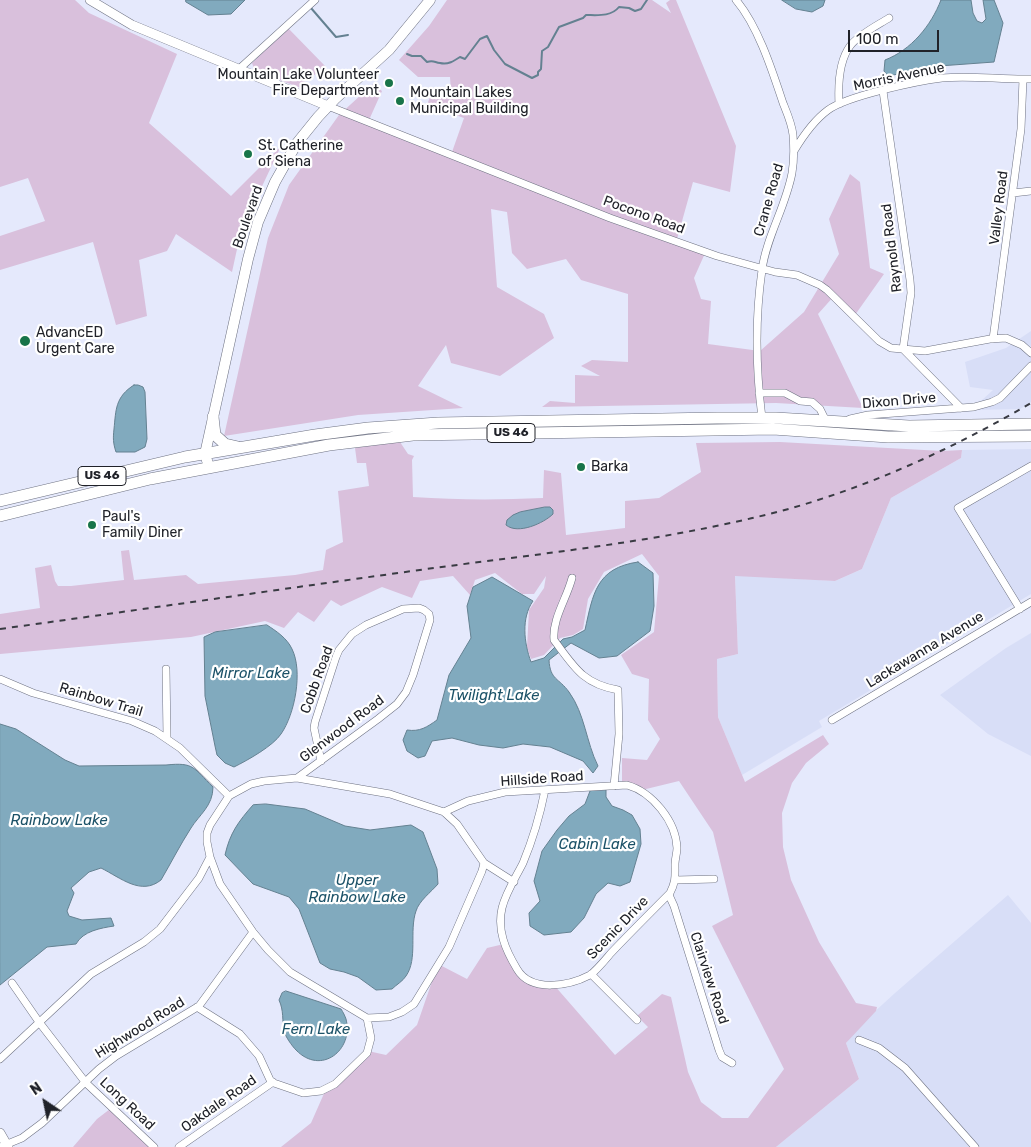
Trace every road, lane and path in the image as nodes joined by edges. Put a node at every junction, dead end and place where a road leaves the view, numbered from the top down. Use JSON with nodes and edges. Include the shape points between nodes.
{"nodes":[{"id":1,"x":90,"y":0,"type":"edge"},
{"id":2,"x":315,"y":0,"type":"edge"},
{"id":3,"x":430,"y":0,"type":"edge"},
{"id":4,"x":736,"y":0,"type":"edge"},
{"id":5,"x":889,"y":18,"type":"dead end"},
{"id":6,"x":238,"y":70,"type":"junction"},
{"id":7,"x":1023,"y":79,"type":"junction"},
{"id":8,"x":1031,"y":79,"type":"edge"},
{"id":9,"x":883,"y":91,"type":"junction"},
{"id":10,"x":839,"y":104,"type":"junction"},
{"id":11,"x":328,"y":106,"type":"junction"},
{"id":12,"x":794,"y":152,"type":"junction"},
{"id":13,"x":1031,"y":191,"type":"edge"},
{"id":14,"x":1013,"y":192,"type":"junction"},
{"id":15,"x":762,"y":269,"type":"junction"},
{"id":16,"x":993,"y":339,"type":"junction"},
{"id":17,"x":904,"y":349,"type":"junction"},
{"id":18,"x":1031,"y":353,"type":"edge"},
{"id":19,"x":1031,"y":366,"type":"edge"},
{"id":20,"x":760,"y":393,"type":"junction"},
{"id":21,"x":961,"y":408,"type":"junction"},
{"id":22,"x":213,"y":417,"type":"junction"},
{"id":23,"x":762,"y":418,"type":"junction"},
{"id":24,"x":826,"y":421,"type":"junction"},
{"id":25,"x":840,"y":422,"type":"junction"},
{"id":26,"x":1031,"y":424,"type":"edge"},
{"id":27,"x":1031,"y":436,"type":"edge"},
{"id":28,"x":239,"y":448,"type":"junction"},
{"id":29,"x":205,"y":454,"type":"junction"},
{"id":30,"x":1031,"y":466,"type":"edge"},
{"id":31,"x":209,"y":467,"type":"junction"},
{"id":32,"x":0,"y":501,"type":"edge"},
{"id":33,"x":0,"y":516,"type":"edge"},
{"id":34,"x":572,"y":578,"type":"dead end"},
{"id":35,"x":1031,"y":602,"type":"edge"},
{"id":36,"x":1020,"y":609,"type":"junction"},
{"id":37,"x":429,"y":614,"type":"joint"},
{"id":38,"x":166,"y":669,"type":"dead end"},
{"id":39,"x":0,"y":679,"type":"edge"},
{"id":40,"x":832,"y":720,"type":"dead end"},
{"id":41,"x":167,"y":738,"type":"junction"},
{"id":42,"x":321,"y":761,"type":"junction"},
{"id":43,"x":298,"y":778,"type":"junction"},
{"id":44,"x":614,"y":786,"type":"junction"},
{"id":45,"x":545,"y":790,"type":"junction"},
{"id":46,"x":229,"y":796,"type":"junction"},
{"id":47,"x":444,"y":812,"type":"junction"},
{"id":48,"x":210,"y":857,"type":"junction"},
{"id":49,"x":484,"y":863,"type":"junction"},
{"id":50,"x":714,"y":879,"type":"dead end"},
{"id":51,"x":676,"y":880,"type":"junction"},
{"id":52,"x":514,"y":882,"type":"junction"},
{"id":53,"x":668,"y":895,"type":"junction"},
{"id":54,"x":253,"y":932,"type":"junction"},
{"id":55,"x":591,"y":974,"type":"junction"},
{"id":56,"x":12,"y":983,"type":"dead end"},
{"id":57,"x":197,"y":1007,"type":"junction"},
{"id":58,"x":367,"y":1018,"type":"junction"},
{"id":59,"x":637,"y":1020,"type":"dead end"},
{"id":60,"x":39,"y":1022,"type":"junction"},
{"id":61,"x":859,"y":1040,"type":"dead end"},
{"id":62,"x":0,"y":1059,"type":"edge"},
{"id":63,"x":732,"y":1063,"type":"dead end"},
{"id":64,"x":86,"y":1082,"type":"junction"},
{"id":65,"x":273,"y":1082,"type":"junction"},
{"id":66,"x":0,"y":1133,"type":"edge"},
{"id":67,"x":5,"y":1146,"type":"edge"},
{"id":68,"x":154,"y":1147,"type":"edge"},
{"id":69,"x":179,"y":1147,"type":"edge"},
{"id":70,"x":975,"y":1147,"type":"edge"}],
"edges":[{"from":1,"to":6,"type":"street","name":"Pocono Road","via":[[132,24]]},
{"from":2,"to":6,"type":"street"},
{"from":3,"to":11,"type":"main road","name":"Boulevard","via":[[389,50]]},
{"from":4,"to":12,"type":"street","name":"Crane Road","via":[[766,56],[792,128]]},
{"from":5,"to":10,"type":"street","via":[[850,45],[839,79]]},
{"from":6,"to":11,"type":"street","name":"Pocono Road"},
{"from":7,"to":8,"type":"street","name":"Morris Avenue"},
{"from":7,"to":9,"type":"street","name":"Morris Avenue","via":[[944,78]]},
{"from":7,"to":14,"type":"street","name":"Valley Road"},
{"from":9,"to":10,"type":"street","name":"Morris Avenue"},
{"from":9,"to":17,"type":"street","name":"Raynold Road","via":[[910,280]]},
{"from":10,"to":12,"type":"street","name":"Morris Avenue","via":[[804,135]]},
{"from":11,"to":15,"type":"street","name":"Pocono Road","via":[[610,218]]},
{"from":11,"to":22,"type":"main road","name":"Boulevard","via":[[297,143],[261,215]]},
{"from":12,"to":15,"type":"street","name":"Crane Road","via":[[788,190]]},
{"from":13,"to":14,"type":"street"},
{"from":14,"to":16,"type":"street","name":"Valley Road"},
{"from":15,"to":17,"type":"street","name":"Pocono Road","via":[[797,275],[820,285],[879,341],[891,348]]},
{"from":15,"to":20,"type":"street","name":"Crane Road","via":[[758,338]]},
{"from":16,"to":17,"type":"street","name":"Pocono Road","via":[[925,351]]},
{"from":16,"to":18,"type":"street","name":"Pocono Road","via":[[1014,340]]},
{"from":17,"to":21,"type":"street"},
{"from":19,"to":21,"type":"street","via":[[1000,398]]},
{"from":20,"to":23,"type":"street","name":"Crane Road"},
{"from":20,"to":24,"type":"street","via":[[785,393],[800,401],[812,402]]},
{"from":21,"to":25,"type":"street","name":"Dixon Drive","via":[[868,415]]},
{"from":22,"to":28,"type":"highway","via":[[215,436],[225,444]]},
{"from":22,"to":29,"type":"main road","name":"Boulevard"},
{"from":23,"to":24,"type":"highway","number":"US 46"},
{"from":23,"to":28,"type":"highway","number":"US 46","via":[[429,424],[368,428]]},
{"from":24,"to":25,"type":"highway","number":"US 46"},
{"from":25,"to":26,"type":"highway","number":"US 46","via":[[909,426]]},
{"from":27,"to":31,"type":"highway","number":"US 46","via":[[888,437],[779,429],[413,435],[329,444]]},
{"from":28,"to":29,"type":"highway","number":"US 46"},
{"from":29,"to":31,"type":"main road","name":"Boulevard"},
{"from":29,"to":32,"type":"highway","number":"US 46"},
{"from":30,"to":36,"type":"street","via":[[958,508]]},
{"from":31,"to":33,"type":"highway","number":"US 46","via":[[124,484]]},
{"from":34,"to":44,"type":"street","via":[[555,625],[554,640],[590,682],[618,690],[619,734]]},
{"from":35,"to":36,"type":"street","name":"Lackawanna Avenue"},
{"from":36,"to":40,"type":"street","name":"Lackawanna Avenue"},
{"from":37,"to":42,"type":"street","name":"Glenwood Road","via":[[423,644],[406,692],[378,720]]},
{"from":37,"to":42,"type":"street","name":"Cobb Road","via":[[419,608],[404,610],[358,630],[342,646],[315,722]]},
{"from":38,"to":41,"type":"street"},
{"from":39,"to":41,"type":"street","name":"Rainbow Trail","via":[[33,693],[132,721]]},
{"from":41,"to":46,"type":"street","name":"Rainbow Trail"},
{"from":42,"to":43,"type":"street","name":"Glenwood Road"},
{"from":43,"to":46,"type":"street","via":[[251,784]]},
{"from":43,"to":47,"type":"street","via":[[376,791]]},
{"from":44,"to":45,"type":"street","name":"Hillside Road"},
{"from":44,"to":51,"type":"street","name":"Scenic Drive","via":[[634,787],[669,820],[677,848]]},
{"from":45,"to":47,"type":"street","name":"Hillside Road","via":[[506,792],[468,801]]},
{"from":45,"to":52,"type":"street","name":"Scenic Drive","via":[[538,824]]},
{"from":46,"to":48,"type":"street","via":[[207,833]]},
{"from":47,"to":49,"type":"street","via":[[458,824]]},
{"from":48,"to":54,"type":"street","via":[[220,884]]},
{"from":48,"to":60,"type":"street","via":[[199,878],[160,929],[91,974]]},
{"from":49,"to":52,"type":"street"},
{"from":49,"to":58,"type":"street","via":[[449,947],[414,1004],[394,1016]]},
{"from":50,"to":51,"type":"street"},
{"from":51,"to":53,"type":"street","name":"Scenic Drive"},
{"from":52,"to":55,"type":"street","name":"Scenic Drive","via":[[502,907],[500,930],[518,971],[526,978],[550,986]]},
{"from":53,"to":55,"type":"street","name":"Scenic Drive"},
{"from":53,"to":63,"type":"street","name":"Clairview Road","via":[[719,1050],[722,1057]]},
{"from":54,"to":57,"type":"street","name":"Highwood Road"},
{"from":54,"to":58,"type":"street","via":[[290,972]]},
{"from":55,"to":59,"type":"street"},
{"from":56,"to":60,"type":"street","name":"Long Road"},
{"from":57,"to":64,"type":"street","name":"Highwood Road","via":[[116,1056]]},
{"from":57,"to":65,"type":"street","via":[[240,1034],[259,1056]]},
{"from":58,"to":65,"type":"street","via":[[371,1038],[367,1053],[335,1084],[321,1091],[304,1093]]},
{"from":60,"to":62,"type":"street"},
{"from":60,"to":64,"type":"street","name":"Long Road"},
{"from":61,"to":70,"type":"street","via":[[879,1048],[906,1068]]},
{"from":64,"to":67,"type":"street","name":"Highwood Road","via":[[42,1123]]},
{"from":64,"to":68,"type":"street","name":"Long Road"},
{"from":65,"to":69,"type":"street","name":"Oakdale Road"},
{"from":66,"to":67,"type":"street"}]}
